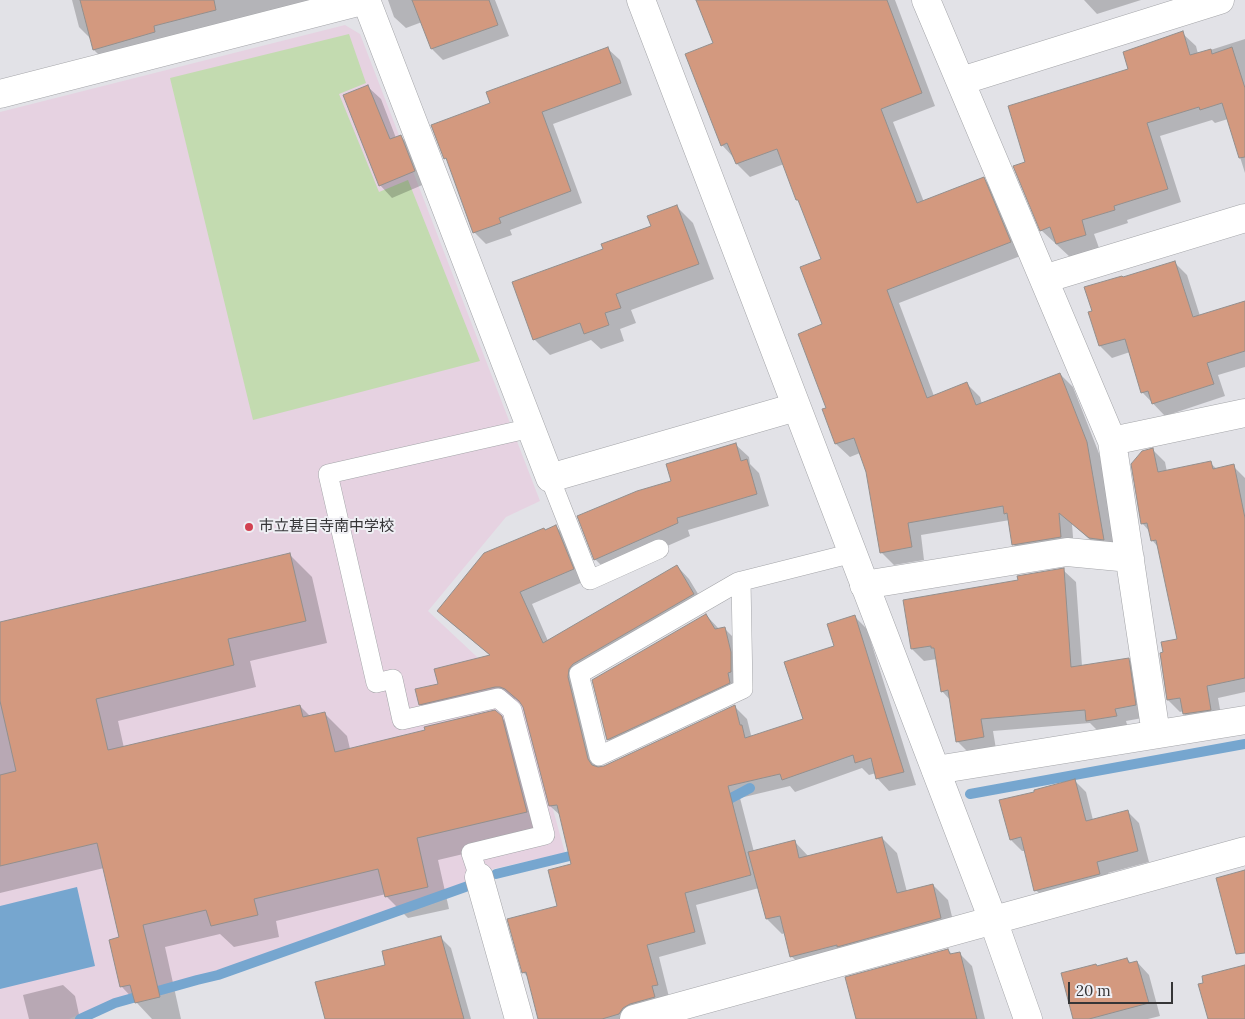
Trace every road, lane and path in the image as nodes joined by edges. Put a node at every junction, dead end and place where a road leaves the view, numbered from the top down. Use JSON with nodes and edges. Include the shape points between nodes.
{"nodes":[{"id":1,"x":366,"y":0,"type":"edge"},
{"id":2,"x":642,"y":0,"type":"edge"},
{"id":3,"x":926,"y":0,"type":"edge"},
{"id":4,"x":1220,"y":0,"type":"edge"},
{"id":5,"x":961,"y":81,"type":"junction"},
{"id":6,"x":0,"y":94,"type":"edge"},
{"id":7,"x":1245,"y":218,"type":"edge"},
{"id":8,"x":1044,"y":279,"type":"junction"},
{"id":9,"x":796,"y":407,"type":"junction"},
{"id":10,"x":1245,"y":413,"type":"edge"},
{"id":11,"x":531,"y":428,"type":"junction"},
{"id":12,"x":1112,"y":441,"type":"junction"},
{"id":13,"x":550,"y":478,"type":"junction"},
{"id":14,"x":659,"y":549,"type":"dead end"},
{"id":15,"x":853,"y":553,"type":"junction"},
{"id":16,"x":1130,"y":558,"type":"junction"},
{"id":17,"x":741,"y":581,"type":"junction"},
{"id":18,"x":864,"y":585,"type":"junction"},
{"id":19,"x":1245,"y":720,"type":"edge"},
{"id":20,"x":1156,"y":734,"type":"junction"},
{"id":21,"x":936,"y":770,"type":"junction"},
{"id":22,"x":1245,"y":850,"type":"edge"},
{"id":23,"x":479,"y":877,"type":"joint"},
{"id":24,"x":993,"y":920,"type":"junction"},
{"id":25,"x":519,"y":1019,"type":"edge"},
{"id":26,"x":634,"y":1019,"type":"edge"},
{"id":27,"x":1028,"y":1019,"type":"edge"}],
"edges":[{"from":1,"to":6,"type":"street"},
{"from":1,"to":11,"type":"street"},
{"from":2,"to":9,"type":"street"},
{"from":3,"to":5,"type":"street"},
{"from":4,"to":5,"type":"street"},
{"from":5,"to":8,"type":"street"},
{"from":7,"to":8,"type":"street"},
{"from":8,"to":12,"type":"street"},
{"from":9,"to":13,"type":"street"},
{"from":9,"to":15,"type":"street"},
{"from":10,"to":12,"type":"street"},
{"from":11,"to":13,"type":"street"},
{"from":11,"to":23,"type":"lane","via":[[328,474],[376,683],[393,679],[402,720],[498,698],[512,710],[545,835],[471,853]]},
{"from":12,"to":16,"type":"street"},
{"from":13,"to":14,"type":"lane","via":[[590,580]]},
{"from":15,"to":17,"type":"lane"},
{"from":15,"to":18,"type":"street"},
{"from":16,"to":18,"type":"street","via":[[1067,552]]},
{"from":16,"to":20,"type":"street"},
{"from":17,"to":17,"type":"lane","via":[[579,674],[599,756],[743,688]]},
{"from":18,"to":21,"type":"street"},
{"from":19,"to":20,"type":"street"},
{"from":20,"to":21,"type":"street"},
{"from":21,"to":24,"type":"street"},
{"from":22,"to":24,"type":"street"},
{"from":23,"to":25,"type":"street"},
{"from":24,"to":26,"type":"street"},
{"from":24,"to":27,"type":"street"}]}
